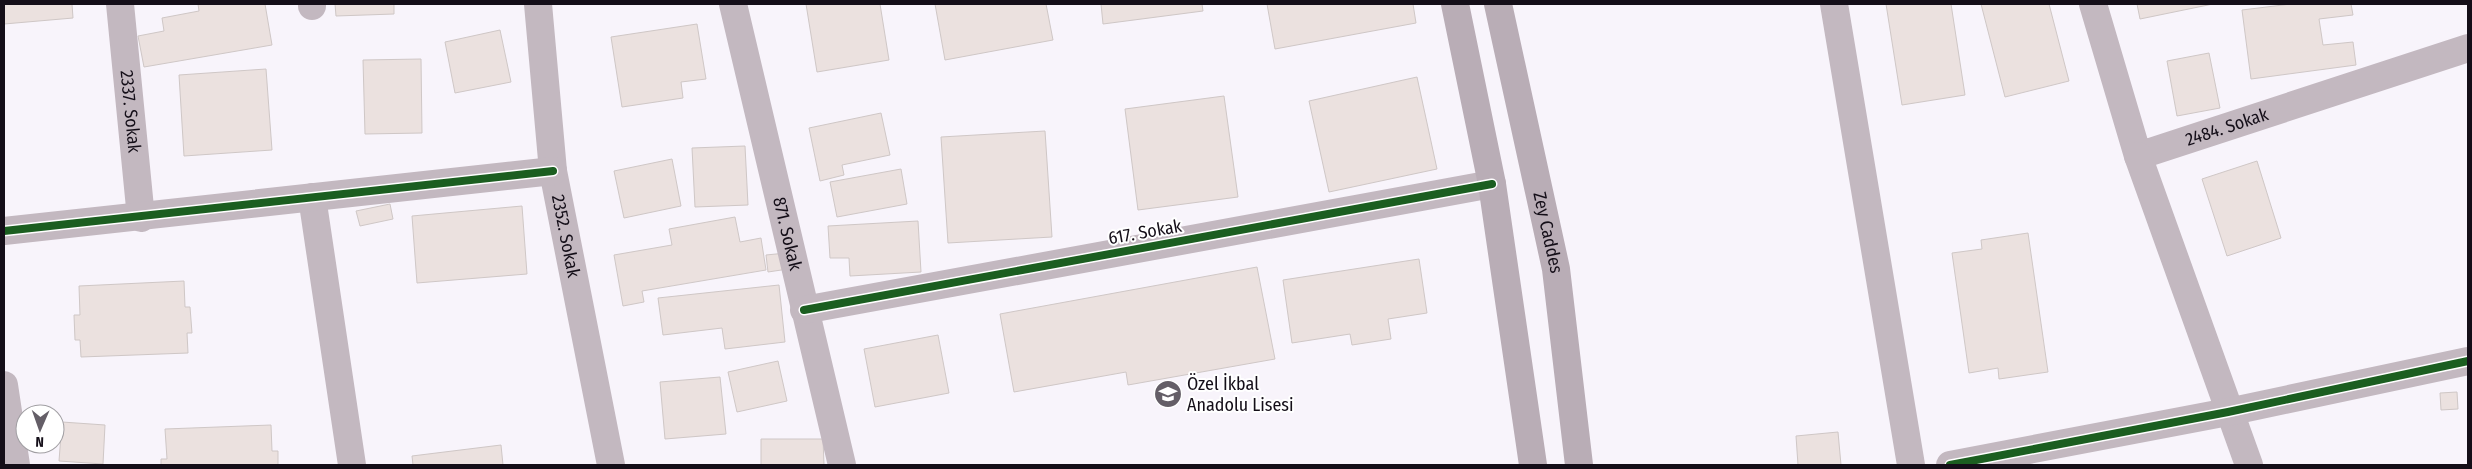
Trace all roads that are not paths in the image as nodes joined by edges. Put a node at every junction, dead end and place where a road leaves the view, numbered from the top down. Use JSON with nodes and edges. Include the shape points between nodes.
{"nodes":[{"id":1,"x":120,"y":4,"type":"edge"},
{"id":2,"x":538,"y":4,"type":"edge"},
{"id":3,"x":733,"y":4,"type":"edge"},
{"id":4,"x":1455,"y":4,"type":"edge"},
{"id":5,"x":1498,"y":4,"type":"edge"},
{"id":6,"x":1834,"y":4,"type":"edge"},
{"id":7,"x":2093,"y":4,"type":"edge"},
{"id":8,"x":2468,"y":48,"type":"edge"},
{"id":9,"x":2138,"y":156,"type":"junction"},
{"id":10,"x":553,"y":171,"type":"junction"},
{"id":11,"x":1492,"y":184,"type":"junction"},
{"id":12,"x":312,"y":197,"type":"junction"},
{"id":13,"x":141,"y":218,"type":"junction"},
{"id":14,"x":4,"y":231,"type":"edge"},
{"id":15,"x":804,"y":310,"type":"junction"},
{"id":16,"x":2468,"y":361,"type":"edge"},
{"id":17,"x":4,"y":385,"type":"edge"},
{"id":18,"x":2228,"y":412,"type":"junction"},
{"id":19,"x":2035,"y":458,"type":"edge"},
{"id":20,"x":16,"y":465,"type":"edge"},
{"id":21,"x":352,"y":465,"type":"edge"},
{"id":22,"x":611,"y":465,"type":"edge"},
{"id":23,"x":842,"y":465,"type":"edge"},
{"id":24,"x":1533,"y":465,"type":"edge"},
{"id":25,"x":1579,"y":465,"type":"edge"},
{"id":26,"x":1911,"y":465,"type":"edge"},
{"id":27,"x":1950,"y":465,"type":"edge"},
{"id":28,"x":2249,"y":465,"type":"edge"}],
"edges":[{"from":1,"to":13,"type":"street","name":"2337. Sokak"},
{"from":2,"to":10,"type":"street","name":"2352. Sokak"},
{"from":3,"to":15,"type":"street","name":"871. Sokak"},
{"from":4,"to":11,"type":"main road"},
{"from":5,"to":25,"type":"main road","name":"Zey Caddes","via":[[1556,269]]},
{"from":6,"to":26,"type":"street"},
{"from":7,"to":9,"type":"street"},
{"from":8,"to":9,"type":"street","name":"2484. Sokak"},
{"from":9,"to":18,"type":"street"},
{"from":10,"to":12,"type":"street"},
{"from":10,"to":22,"type":"street","name":"2352. Sokak"},
{"from":11,"to":15,"type":"street","name":"617. Sokak"},
{"from":11,"to":24,"type":"main road"},
{"from":12,"to":13,"type":"street"},
{"from":12,"to":21,"type":"street"},
{"from":13,"to":14,"type":"street"},
{"from":15,"to":23,"type":"street","name":"871. Sokak"},
{"from":16,"to":18,"type":"street"},
{"from":17,"to":20,"type":"street"},
{"from":18,"to":19,"type":"street"},
{"from":18,"to":28,"type":"street"},
{"from":19,"to":27,"type":"street"}]}
